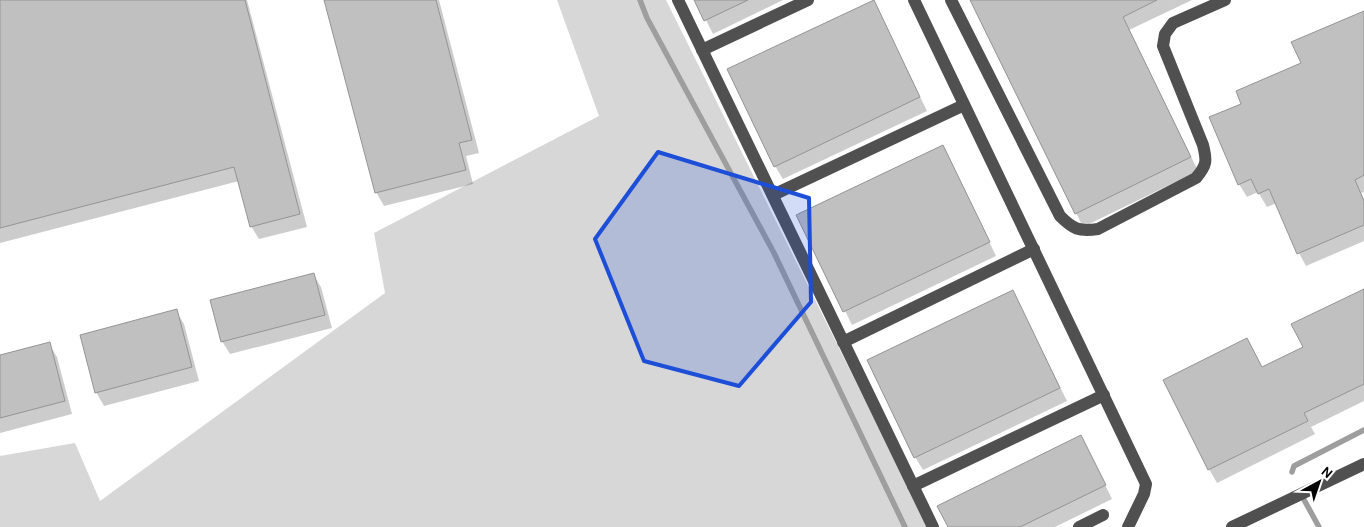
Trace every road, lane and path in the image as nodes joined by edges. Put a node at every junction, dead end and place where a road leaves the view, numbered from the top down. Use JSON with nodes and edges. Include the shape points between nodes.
{"nodes":[{"id":1,"x":678,"y":0,"type":"edge"},
{"id":2,"x":808,"y":0,"type":"edge"},
{"id":3,"x":914,"y":0,"type":"edge"},
{"id":4,"x":951,"y":0,"type":"edge"},
{"id":5,"x":1225,"y":0,"type":"edge"},
{"id":6,"x":702,"y":50,"type":"junction"},
{"id":7,"x":964,"y":105,"type":"junction"},
{"id":8,"x":773,"y":195,"type":"junction"},
{"id":9,"x":1034,"y":250,"type":"junction"},
{"id":10,"x":843,"y":342,"type":"junction"},
{"id":11,"x":1104,"y":395,"type":"junction"},
{"id":12,"x":1364,"y":464,"type":"edge"},
{"id":13,"x":913,"y":486,"type":"junction"},
{"id":14,"x":1103,"y":515,"type":"dead end"},
{"id":15,"x":933,"y":527,"type":"edge"},
{"id":16,"x":1079,"y":527,"type":"edge"},
{"id":17,"x":1128,"y":527,"type":"edge"},
{"id":18,"x":1232,"y":527,"type":"edge"}],
"edges":[{"from":1,"to":6,"type":"lane"},
{"from":2,"to":6,"type":"lane"},
{"from":3,"to":7,"type":"lane"},
{"from":4,"to":5,"type":"lane","via":[[1060,216],[1070,227],[1084,231],[1098,229],[1196,178],[1204,169],[1203,145],[1163,46],[1173,23]]},
{"from":6,"to":8,"type":"lane"},
{"from":7,"to":8,"type":"lane"},
{"from":7,"to":9,"type":"lane"},
{"from":8,"to":10,"type":"lane"},
{"from":9,"to":10,"type":"lane"},
{"from":9,"to":11,"type":"lane"},
{"from":10,"to":13,"type":"lane"},
{"from":11,"to":13,"type":"lane"},
{"from":11,"to":17,"type":"lane","via":[[1146,484]]},
{"from":12,"to":18,"type":"lane"},
{"from":13,"to":15,"type":"lane"},
{"from":14,"to":16,"type":"lane"}]}
